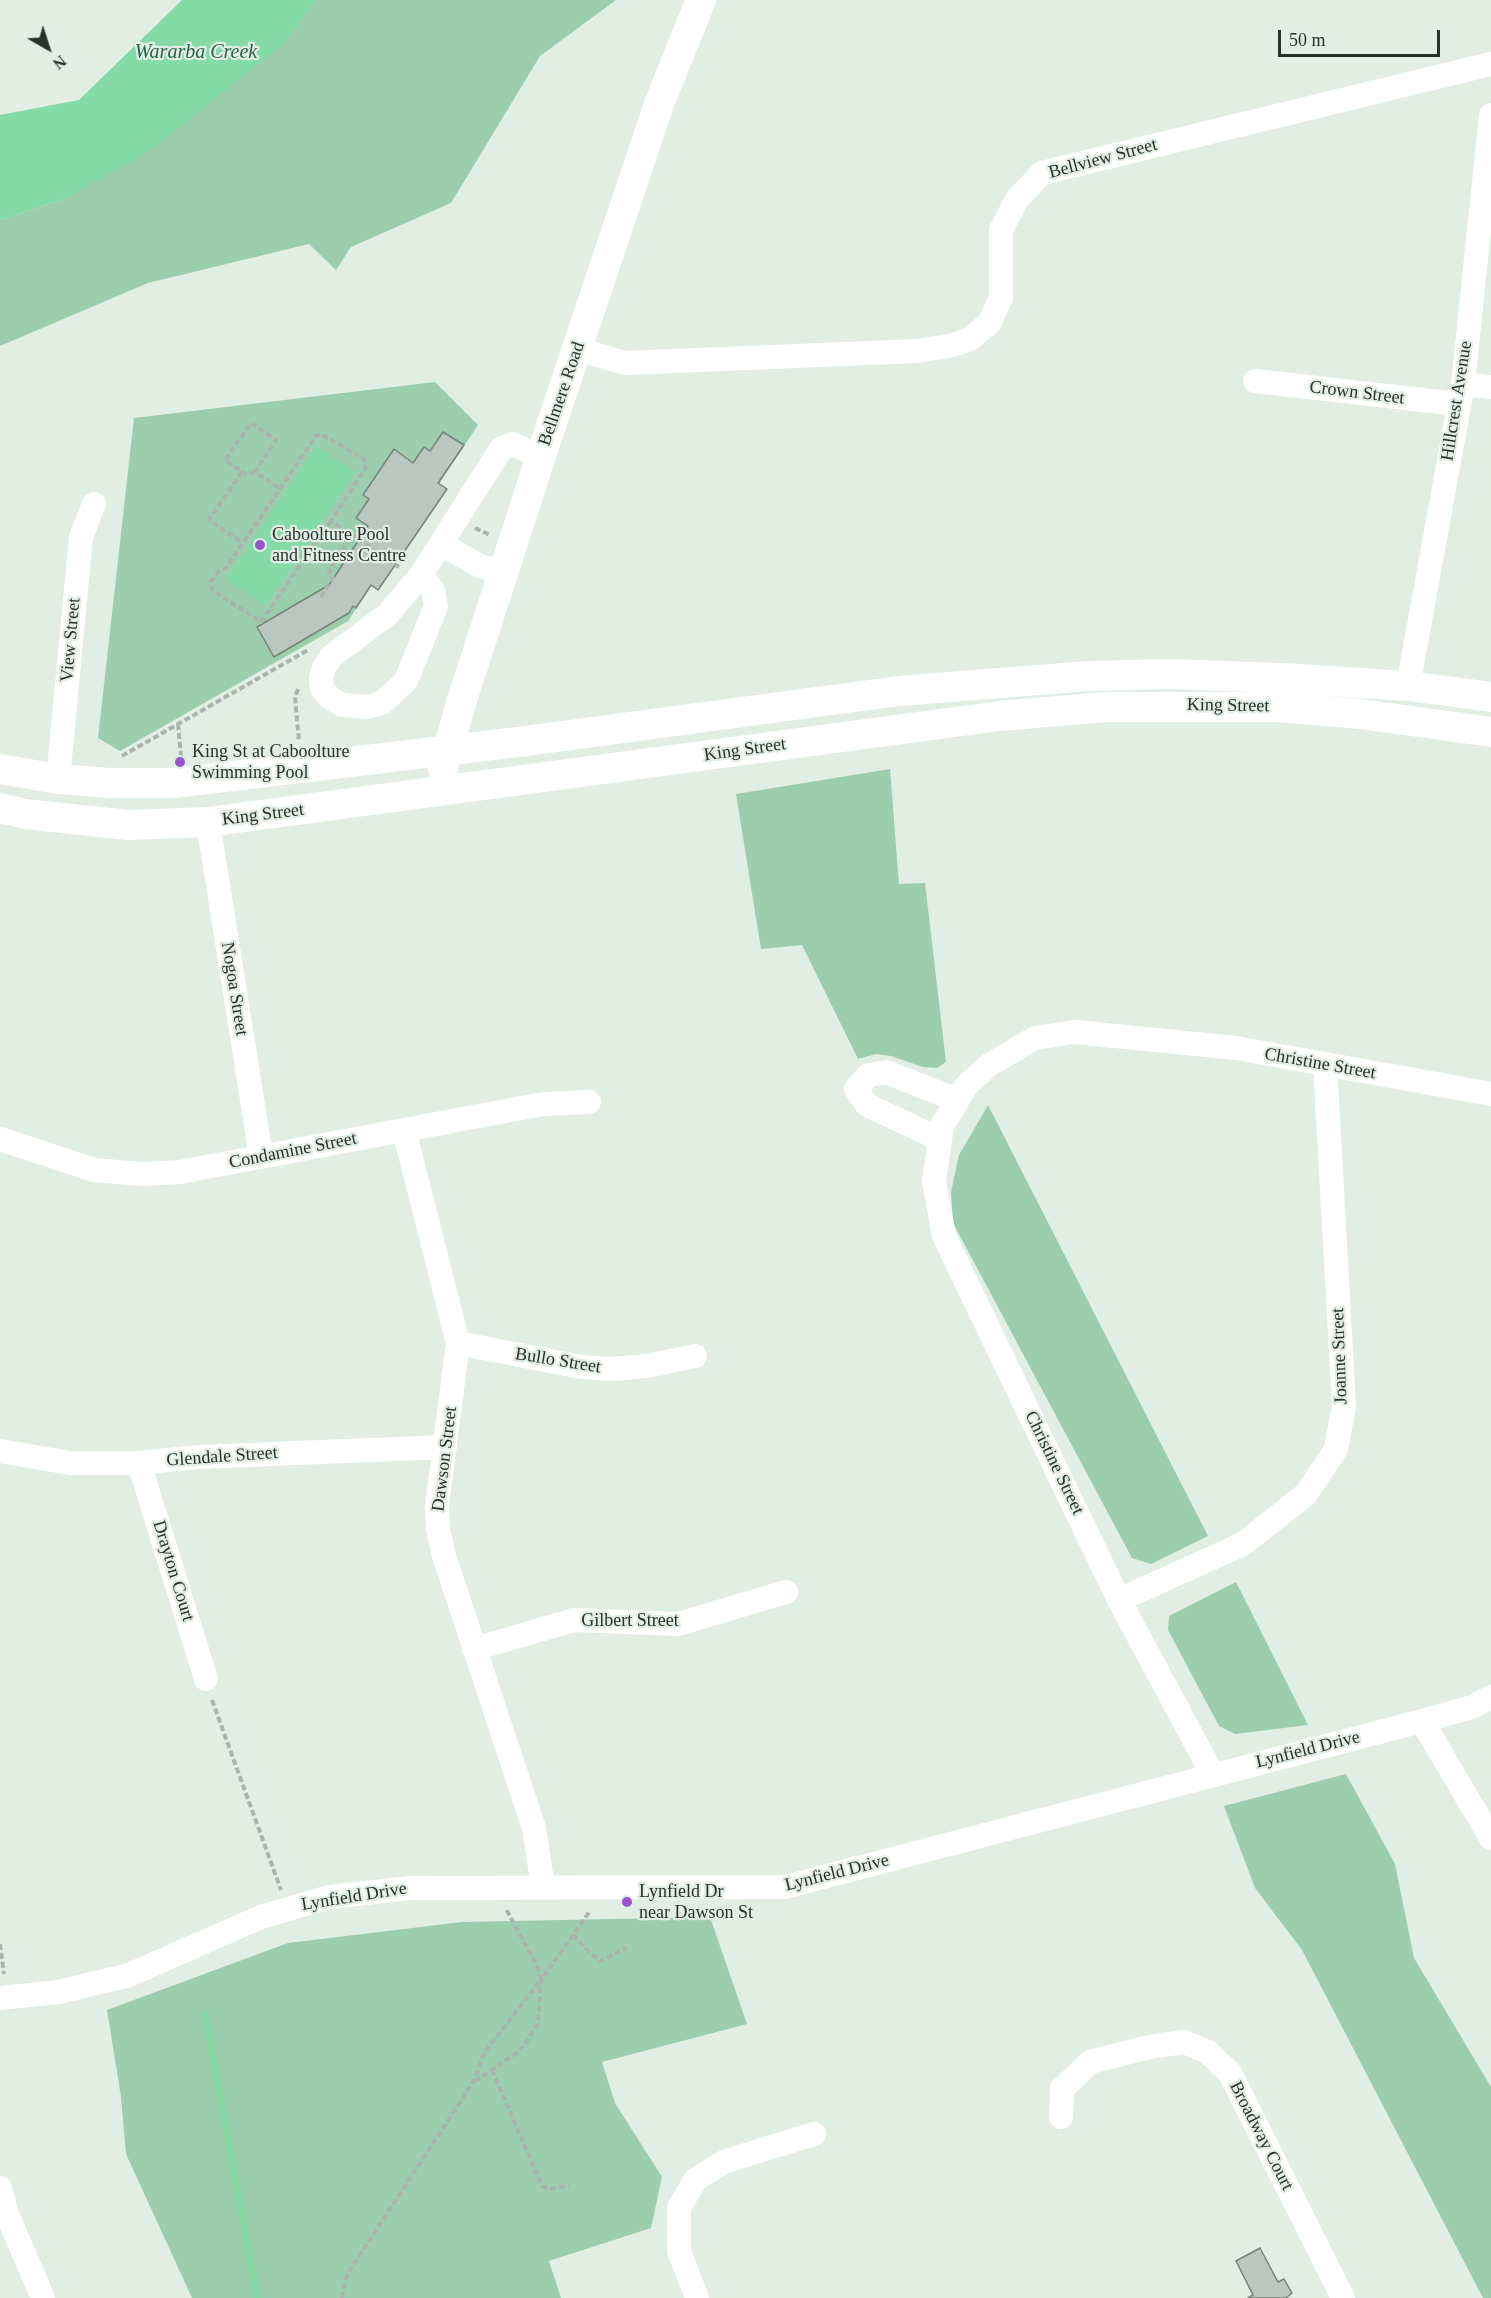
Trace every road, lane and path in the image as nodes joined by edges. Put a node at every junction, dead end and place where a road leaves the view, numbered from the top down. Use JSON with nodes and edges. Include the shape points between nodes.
{"nodes":[{"id":1,"x":700,"y":0,"type":"edge"},
{"id":2,"x":1491,"y":64,"type":"edge"},
{"id":3,"x":1491,"y":115,"type":"edge"},
{"id":4,"x":577,"y":349,"type":"junction"},
{"id":5,"x":1255,"y":381,"type":"dead end"},
{"id":6,"x":1491,"y":387,"type":"edge"},
{"id":7,"x":1460,"y":394,"type":"junction"},
{"id":8,"x":541,"y":456,"type":"junction"},
{"id":9,"x":242,"y":472,"type":"junction"},
{"id":10,"x":255,"y":472,"type":"junction"},
{"id":11,"x":280,"y":489,"type":"junction"},
{"id":12,"x":94,"y":504,"type":"dead end"},
{"id":13,"x":331,"y":521,"type":"junction"},
{"id":14,"x":352,"y":536,"type":"junction"},
{"id":15,"x":243,"y":543,"type":"junction"},
{"id":16,"x":441,"y":544,"type":"junction"},
{"id":17,"x":408,"y":567,"type":"junction"},
{"id":18,"x":503,"y":573,"type":"junction"},
{"id":19,"x":393,"y":577,"type":"dead end"},
{"id":20,"x":321,"y":597,"type":"dead end"},
{"id":21,"x":318,"y":644,"type":"dead end"},
{"id":22,"x":1408,"y":686,"type":"junction"},
{"id":23,"x":1491,"y":697,"type":"edge"},
{"id":24,"x":178,"y":724,"type":"junction"},
{"id":25,"x":1491,"y":732,"type":"edge"},
{"id":26,"x":448,"y":750,"type":"junction"},
{"id":27,"x":181,"y":756,"type":"dead end"},
{"id":28,"x":121,"y":757,"type":"dead end"},
{"id":29,"x":0,"y":769,"type":"edge"},
{"id":30,"x":58,"y":779,"type":"junction"},
{"id":31,"x":436,"y":792,"type":"junction"},
{"id":32,"x":0,"y":808,"type":"edge"},
{"id":33,"x":208,"y":822,"type":"junction"},
{"id":34,"x":1325,"y":1065,"type":"junction"},
{"id":35,"x":1491,"y":1094,"type":"edge"},
{"id":36,"x":957,"y":1100,"type":"junction"},
{"id":37,"x":589,"y":1102,"type":"dead end"},
{"id":38,"x":404,"y":1130,"type":"junction"},
{"id":39,"x":0,"y":1139,"type":"edge"},
{"id":40,"x":939,"y":1139,"type":"junction"},
{"id":41,"x":261,"y":1156,"type":"junction"},
{"id":42,"x":458,"y":1343,"type":"junction"},
{"id":43,"x":695,"y":1356,"type":"dead end"},
{"id":44,"x":446,"y":1448,"type":"junction"},
{"id":45,"x":0,"y":1451,"type":"edge"},
{"id":46,"x":140,"y":1462,"type":"junction"},
{"id":47,"x":786,"y":1592,"type":"dead end"},
{"id":48,"x":1119,"y":1600,"type":"junction"},
{"id":49,"x":474,"y":1649,"type":"junction"},
{"id":50,"x":206,"y":1679,"type":"joint"},
{"id":51,"x":1491,"y":1697,"type":"edge"},
{"id":52,"x":1422,"y":1721,"type":"junction"},
{"id":53,"x":1213,"y":1775,"type":"junction"},
{"id":54,"x":1491,"y":1838,"type":"edge"},
{"id":55,"x":543,"y":1887,"type":"junction"},
{"id":56,"x":500,"y":1888,"type":"junction"},
{"id":57,"x":288,"y":1908,"type":"junction"},
{"id":58,"x":590,"y":1911,"type":"dead end"},
{"id":59,"x":573,"y":1935,"type":"junction"},
{"id":60,"x":0,"y":1944,"type":"edge"},
{"id":61,"x":626,"y":1948,"type":"dead end"},
{"id":62,"x":4,"y":1974,"type":"dead end"},
{"id":63,"x":541,"y":1980,"type":"junction"},
{"id":64,"x":0,"y":1998,"type":"edge"},
{"id":65,"x":492,"y":2070,"type":"junction"},
{"id":66,"x":474,"y":2081,"type":"junction"},
{"id":67,"x":1061,"y":2117,"type":"dead end"},
{"id":68,"x":814,"y":2134,"type":"dead end"},
{"id":69,"x":569,"y":2185,"type":"dead end"},
{"id":70,"x":0,"y":2188,"type":"edge"},
{"id":71,"x":35,"y":2296,"type":"edge"},
{"id":72,"x":342,"y":2298,"type":"edge"},
{"id":73,"x":697,"y":2298,"type":"edge"},
{"id":74,"x":1343,"y":2298,"type":"edge"}],
"edges":[{"from":1,"to":4,"type":"main road","name":"Bellmere Road","via":[[659,104]]},
{"from":2,"to":4,"type":"street","name":"Bellview Street","via":[[1042,173],[1017,199],[1001,230],[1001,298],[989,323],[970,339],[953,345],[918,351],[625,363]]},
{"from":3,"to":7,"type":"street","name":"Hillcrest Avenue"},
{"from":4,"to":8,"type":"main road","name":"Bellmere Road"},
{"from":5,"to":7,"type":"street","name":"Crown Street"},
{"from":6,"to":7,"type":"street","name":"Crown Street"},
{"from":7,"to":22,"type":"street","name":"Hillcrest Avenue"},
{"from":8,"to":16,"type":"street","via":[[512,444],[501,449]]},
{"from":8,"to":18,"type":"main road","name":"Bellmere Road"},
{"from":9,"to":10,"type":"path"},
{"from":9,"to":10,"type":"path","via":[[225,460],[251,423],[276,440]]},
{"from":9,"to":15,"type":"path","via":[[209,520]]},
{"from":10,"to":11,"type":"path"},
{"from":11,"to":13,"type":"path","via":[[316,436],[326,435],[364,459],[365,470]]},
{"from":11,"to":15,"type":"path"},
{"from":12,"to":30,"type":"street","name":"View Street","via":[[81,537]]},
{"from":13,"to":14,"type":"path"},
{"from":13,"to":15,"type":"path","via":[[261,622],[212,590],[211,581],[226,568]]},
{"from":14,"to":17,"type":"path"},
{"from":14,"to":20,"type":"path","via":[[329,572],[333,578]]},
{"from":16,"to":17,"type":"street"},
{"from":16,"to":18,"type":"street","via":[[480,566]]},
{"from":17,"to":17,"type":"street","via":[[433,590],[436,606],[406,681],[382,703],[368,707],[342,705],[322,688],[324,667],[332,656],[388,614]]},
{"from":17,"to":19,"type":"path"},
{"from":18,"to":26,"type":"main road","name":"Bellmere Road"},
{"from":21,"to":24,"type":"path"},
{"from":22,"to":23,"type":"main road","name":"King Street"},
{"from":22,"to":26,"type":"main road","name":"King Street","via":[[1169,674],[1006,681],[899,691]]},
{"from":24,"to":27,"type":"path"},
{"from":24,"to":28,"type":"path"},
{"from":25,"to":31,"type":"main road","name":"King Street","via":[[1280,707],[1105,707],[1000,716]]},
{"from":26,"to":30,"type":"main road","name":"King Street","via":[[174,783],[140,785]]},
{"from":26,"to":31,"type":"main road","name":"Bellmere Road"},
{"from":29,"to":30,"type":"main road","name":"King Street"},
{"from":31,"to":33,"type":"main road","name":"King Street"},
{"from":32,"to":33,"type":"main road","name":"King Street","via":[[128,825]]},
{"from":33,"to":41,"type":"street","name":"Nogoa Street"},
{"from":34,"to":35,"type":"street","name":"Christine Street"},
{"from":34,"to":36,"type":"street","name":"Christine Street","via":[[1236,1048],[1075,1032],[1035,1038],[989,1065]]},
{"from":34,"to":48,"type":"street","name":"Joanne Street","via":[[1344,1406],[1336,1449],[1306,1494],[1243,1544]]},
{"from":36,"to":40,"type":"street","name":"Christine Street"},
{"from":36,"to":40,"type":"street","via":[[886,1072],[868,1075],[856,1089],[867,1105]]},
{"from":37,"to":38,"type":"street","name":"Condamine Street","via":[[543,1104]]},
{"from":38,"to":41,"type":"street","name":"Condamine Street"},
{"from":38,"to":42,"type":"street","name":"Dawson Street"},
{"from":39,"to":41,"type":"street","name":"Condamine Street","via":[[94,1170],[141,1174],[180,1172]]},
{"from":40,"to":48,"type":"street","name":"Christine Street","via":[[934,1181],[944,1236]]},
{"from":42,"to":43,"type":"street","name":"Bullo Street","via":[[592,1368],[647,1366]]},
{"from":42,"to":44,"type":"street","name":"Dawson Street"},
{"from":44,"to":46,"type":"street","name":"Glendale Street"},
{"from":44,"to":49,"type":"street","name":"Dawson Street","via":[[437,1505],[438,1529]]},
{"from":45,"to":46,"type":"street","name":"Glendale Street","via":[[70,1463]]},
{"from":46,"to":50,"type":"street","name":"Drayton Court"},
{"from":47,"to":49,"type":"street","name":"Gilbert Street","via":[[678,1624],[574,1620]]},
{"from":48,"to":53,"type":"street","name":"Christine Street"},
{"from":49,"to":55,"type":"street","name":"Dawson Street","via":[[534,1827]]},
{"from":50,"to":57,"type":"path"},
{"from":51,"to":52,"type":"street","name":"Lynfield Drive","via":[[1472,1707]]},
{"from":52,"to":53,"type":"street","name":"Lynfield Drive"},
{"from":52,"to":54,"type":"street"},
{"from":53,"to":55,"type":"street","name":"Lynfield Drive","via":[[785,1887]]},
{"from":55,"to":56,"type":"street","name":"Lynfield Drive"},
{"from":56,"to":57,"type":"street","name":"Lynfield Drive","via":[[402,1889],[329,1897]]},
{"from":56,"to":63,"type":"path","via":[[508,1917]]},
{"from":57,"to":64,"type":"street","name":"Lynfield Drive","via":[[129,1975],[59,1992]]},
{"from":58,"to":59,"type":"path"},
{"from":59,"to":61,"type":"path","via":[[601,1960]]},
{"from":59,"to":63,"type":"path"},
{"from":60,"to":62,"type":"path"},
{"from":63,"to":65,"type":"path","via":[[538,2024],[517,2053]]},
{"from":63,"to":66,"type":"path","via":[[484,2053]]},
{"from":65,"to":66,"type":"path"},
{"from":65,"to":69,"type":"path","via":[[542,2186],[550,2189]]},
{"from":66,"to":72,"type":"path","via":[[350,2270]]},
{"from":67,"to":74,"type":"street","name":"Broadway Court","via":[[1062,2089],[1090,2062],[1149,2047],[1184,2043],[1208,2052],[1230,2073]]},
{"from":68,"to":73,"type":"street","via":[[726,2161],[696,2179],[679,2207],[679,2251]]},
{"from":70,"to":71,"type":"street"}]}
